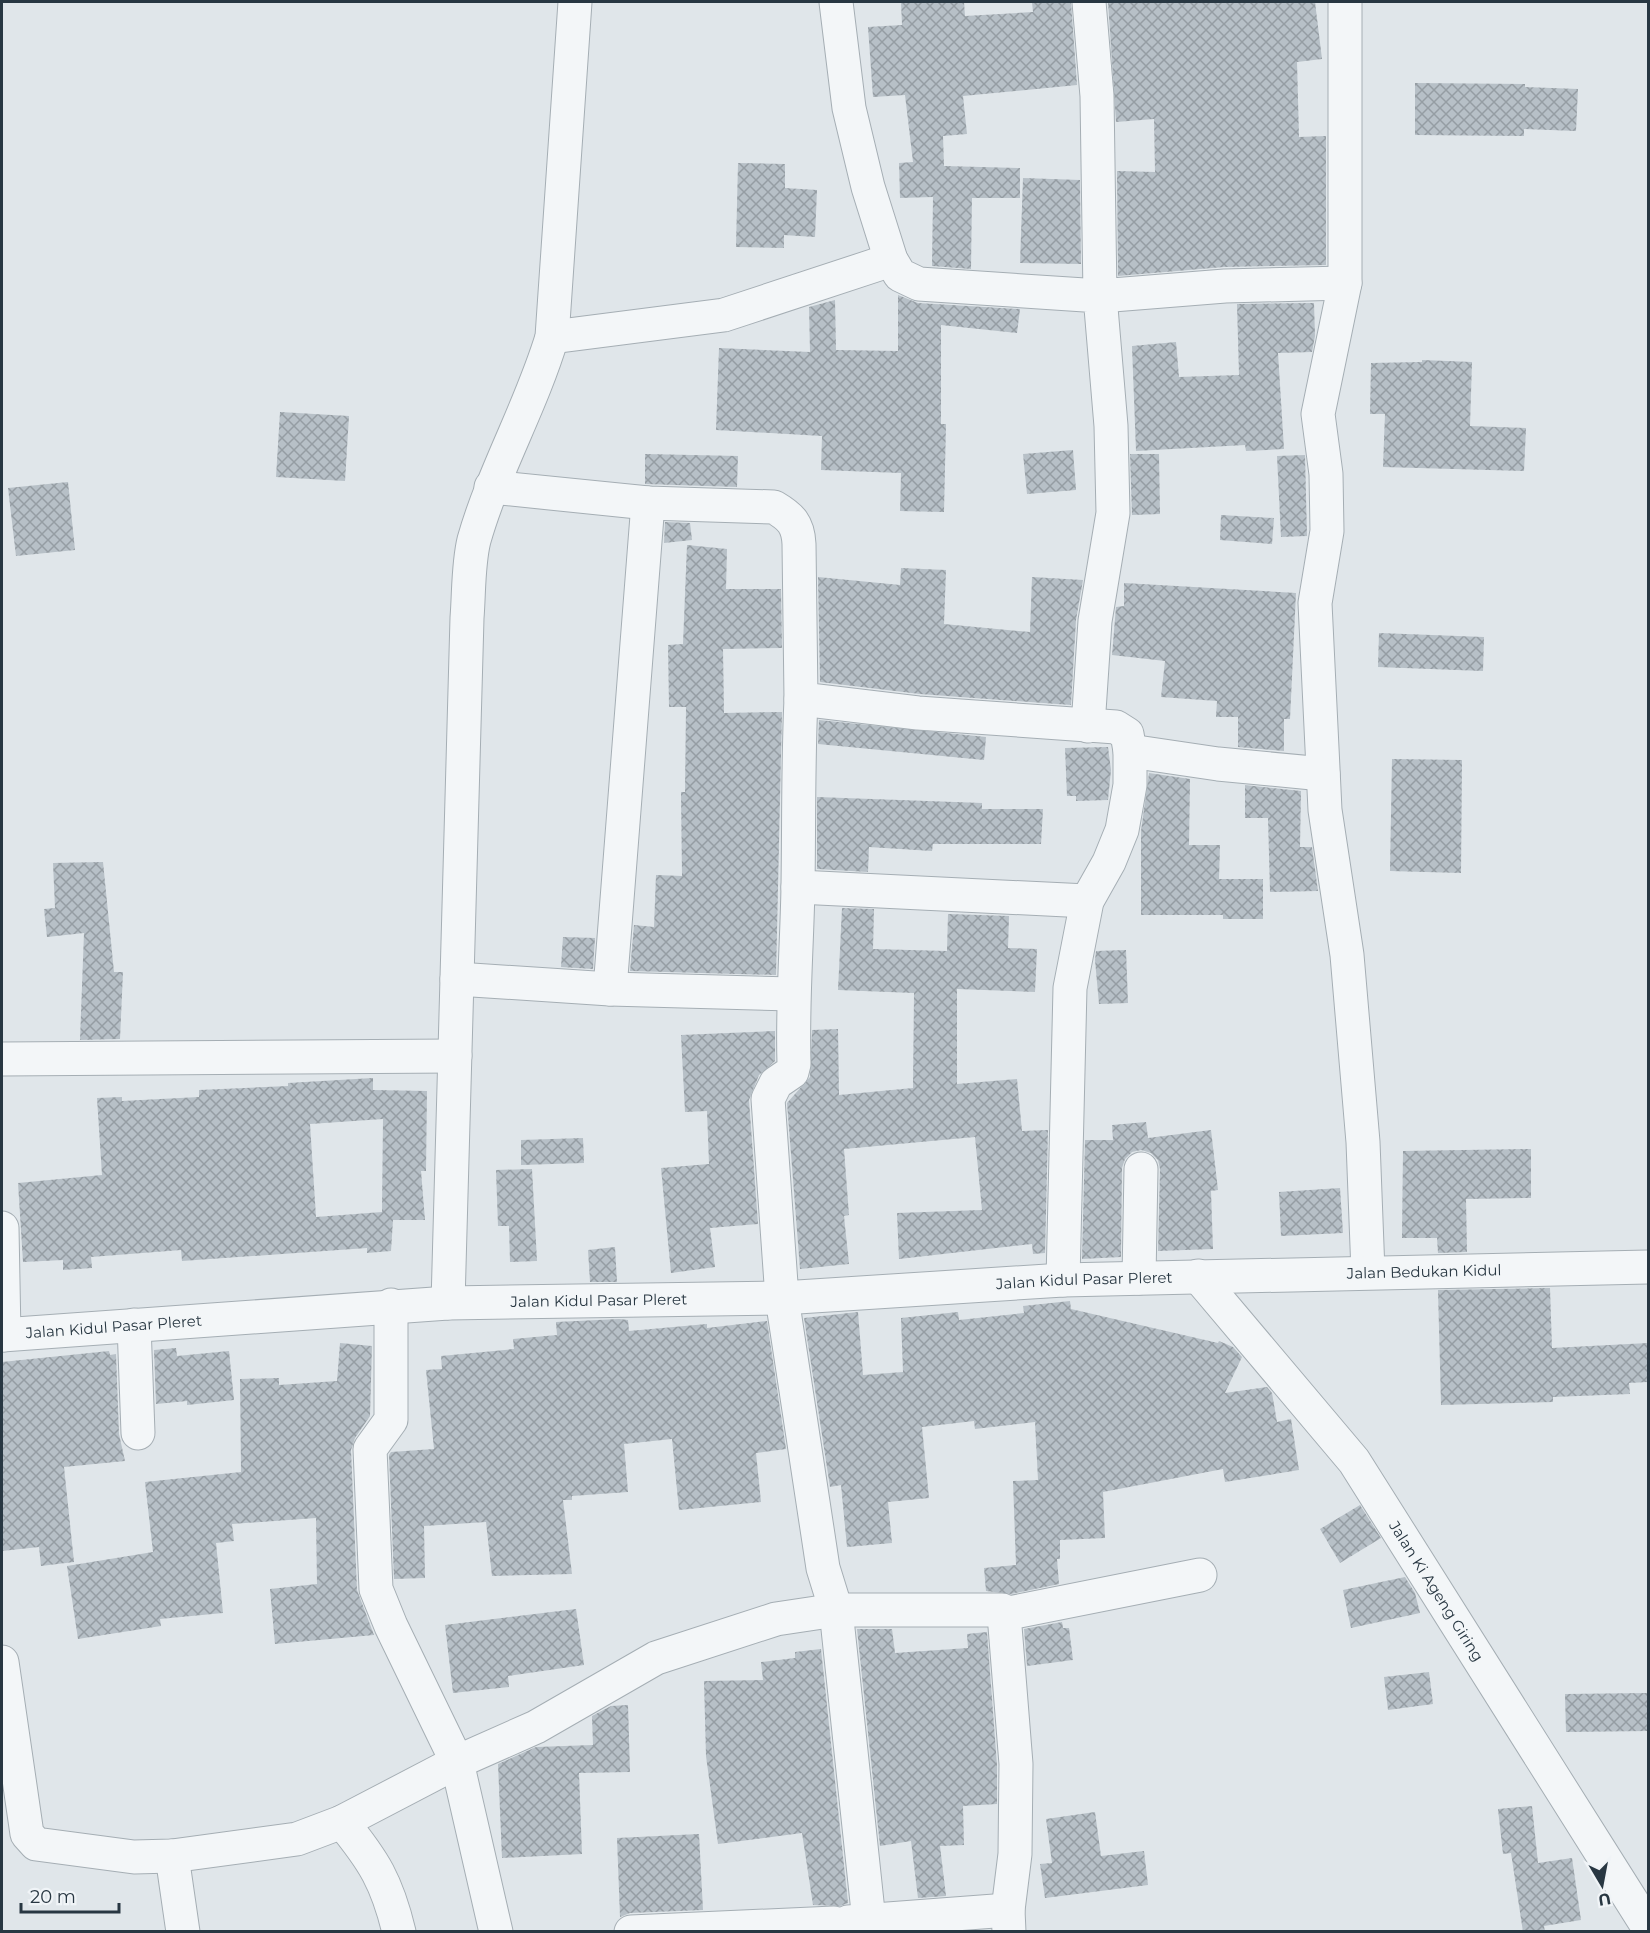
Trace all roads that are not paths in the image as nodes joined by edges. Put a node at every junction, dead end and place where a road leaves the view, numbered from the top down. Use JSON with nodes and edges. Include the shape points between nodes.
{"nodes":[{"id":1,"x":574,"y":2,"type":"edge"},
{"id":2,"x":836,"y":2,"type":"edge"},
{"id":3,"x":1089,"y":2,"type":"edge"},
{"id":4,"x":1345,"y":2,"type":"edge"},
{"id":5,"x":891,"y":260,"type":"junction"},
{"id":6,"x":1345,"y":283,"type":"junction"},
{"id":7,"x":1100,"y":296,"type":"junction"},
{"id":8,"x":552,"y":337,"type":"junction"},
{"id":9,"x":491,"y":487,"type":"junction"},
{"id":10,"x":648,"y":503,"type":"junction"},
{"id":11,"x":801,"y":699,"type":"junction"},
{"id":12,"x":1088,"y":726,"type":"junction"},
{"id":13,"x":1130,"y":751,"type":"junction"},
{"id":14,"x":1323,"y":774,"type":"junction"},
{"id":15,"x":798,"y":887,"type":"junction"},
{"id":16,"x":1086,"y":902,"type":"junction"},
{"id":17,"x":457,"y":979,"type":"junction"},
{"id":18,"x":610,"y":989,"type":"junction"},
{"id":19,"x":792,"y":994,"type":"junction"},
{"id":20,"x":455,"y":1056,"type":"junction"},
{"id":21,"x":2,"y":1059,"type":"edge"},
{"id":22,"x":1141,"y":1169,"type":"dead end"},
{"id":23,"x":2,"y":1228,"type":"edge"},
{"id":24,"x":1648,"y":1267,"type":"edge"},
{"id":25,"x":1368,"y":1272,"type":"junction"},
{"id":26,"x":1198,"y":1276,"type":"junction"},
{"id":27,"x":1139,"y":1278,"type":"junction"},
{"id":28,"x":1064,"y":1280,"type":"junction"},
{"id":29,"x":782,"y":1298,"type":"junction"},
{"id":30,"x":448,"y":1302,"type":"junction"},
{"id":31,"x":392,"y":1305,"type":"junction"},
{"id":32,"x":134,"y":1325,"type":"junction"},
{"id":33,"x":3,"y":1335,"type":"edge"},
{"id":34,"x":138,"y":1433,"type":"dead end"},
{"id":35,"x":1200,"y":1575,"type":"dead end"},
{"id":36,"x":836,"y":1610,"type":"junction"},
{"id":37,"x":1004,"y":1614,"type":"junction"},
{"id":38,"x":2,"y":1662,"type":"edge"},
{"id":39,"x":7,"y":1719,"type":"edge"},
{"id":40,"x":457,"y":1762,"type":"junction"},
{"id":41,"x":342,"y":1822,"type":"junction"},
{"id":42,"x":172,"y":1856,"type":"junction"},
{"id":43,"x":869,"y":1921,"type":"junction"},
{"id":44,"x":1009,"y":1921,"type":"edge"},
{"id":45,"x":835,"y":1927,"type":"edge"},
{"id":46,"x":1648,"y":1927,"type":"edge"},
{"id":47,"x":183,"y":1932,"type":"edge"},
{"id":48,"x":399,"y":1932,"type":"edge"},
{"id":49,"x":496,"y":1932,"type":"edge"},
{"id":50,"x":632,"y":1932,"type":"edge"}],
"edges":[{"from":1,"to":8,"type":"street"},
{"from":2,"to":5,"type":"street","via":[[849,108]]},
{"from":3,"to":7,"type":"street","via":[[1097,96]]},
{"from":4,"to":6,"type":"street"},
{"from":5,"to":7,"type":"street","via":[[900,275],[919,284]]},
{"from":5,"to":8,"type":"street","via":[[724,315]]},
{"from":6,"to":7,"type":"street","via":[[1225,286]]},
{"from":6,"to":14,"type":"street","via":[[1317,414],[1326,474],[1327,531],[1315,603]]},
{"from":7,"to":12,"type":"street","via":[[1111,426],[1113,513],[1095,621]]},
{"from":8,"to":9,"type":"street","via":[[540,376]]},
{"from":9,"to":10,"type":"street"},
{"from":9,"to":17,"type":"street","via":[[474,543],[467,618]]},
{"from":10,"to":11,"type":"street","via":[[774,507],[791,517],[800,544]]},
{"from":10,"to":18,"type":"street"},
{"from":11,"to":12,"type":"street"},
{"from":11,"to":15,"type":"street"},
{"from":12,"to":13,"type":"street","via":[[1116,727],[1127,734]]},
{"from":13,"to":14,"type":"street"},
{"from":13,"to":16,"type":"street","via":[[1130,785],[1122,830]]},
{"from":14,"to":25,"type":"street","via":[[1347,955],[1363,1142]]},
{"from":15,"to":16,"type":"street"},
{"from":15,"to":19,"type":"street"},
{"from":16,"to":28,"type":"street","via":[[1070,988]]},
{"from":17,"to":18,"type":"street"},
{"from":17,"to":20,"type":"street"},
{"from":18,"to":19,"type":"street"},
{"from":19,"to":29,"type":"street","via":[[794,1064],[792,1072],[776,1083],[768,1099]]},
{"from":20,"to":21,"type":"street"},
{"from":20,"to":30,"type":"street"},
{"from":22,"to":27,"type":"street"},
{"from":23,"to":33,"type":"street"},
{"from":24,"to":25,"type":"street","name":"Jalan Bedukan Kidul"},
{"from":25,"to":26,"type":"street","name":"Jalan Bedukan Kidul"},
{"from":26,"to":27,"type":"street","name":"Jalan Kidul Pasar Pleret"},
{"from":26,"to":46,"type":"street","name":"Jalan Ki Ageng Giring","via":[[1354,1461]]},
{"from":27,"to":28,"type":"street","name":"Jalan Kidul Pasar Pleret"},
{"from":28,"to":29,"type":"street","name":"Jalan Kidul Pasar Pleret"},
{"from":29,"to":30,"type":"street","name":"Jalan Kidul Pasar Pleret"},
{"from":29,"to":36,"type":"street","via":[[823,1568]]},
{"from":30,"to":31,"type":"street","name":"Jalan Kidul Pasar Pleret"},
{"from":31,"to":32,"type":"street","name":"Jalan Kidul Pasar Pleret"},
{"from":31,"to":40,"type":"street","via":[[391,1420],[370,1449],[376,1589]]},
{"from":32,"to":33,"type":"street","name":"Jalan Kidul Pasar Pleret"},
{"from":32,"to":34,"type":"street"},
{"from":35,"to":37,"type":"street"},
{"from":36,"to":37,"type":"street","via":[[1002,1610]]},
{"from":36,"to":40,"type":"street","via":[[776,1619],[656,1658],[536,1727]]},
{"from":36,"to":43,"type":"street"},
{"from":37,"to":44,"type":"street","via":[[1016,1764],[1015,1854]]},
{"from":38,"to":39,"type":"street"},
{"from":39,"to":42,"type":"street","via":[[27,1834],[36,1844],[134,1857]]},
{"from":40,"to":41,"type":"street"},
{"from":40,"to":49,"type":"street"},
{"from":41,"to":42,"type":"street","via":[[297,1839]]},
{"from":41,"to":48,"type":"street","via":[[374,1862],[393,1903]]},
{"from":42,"to":47,"type":"street"},
{"from":43,"to":44,"type":"street"},
{"from":43,"to":45,"type":"street"},
{"from":45,"to":50,"type":"street"}]}
